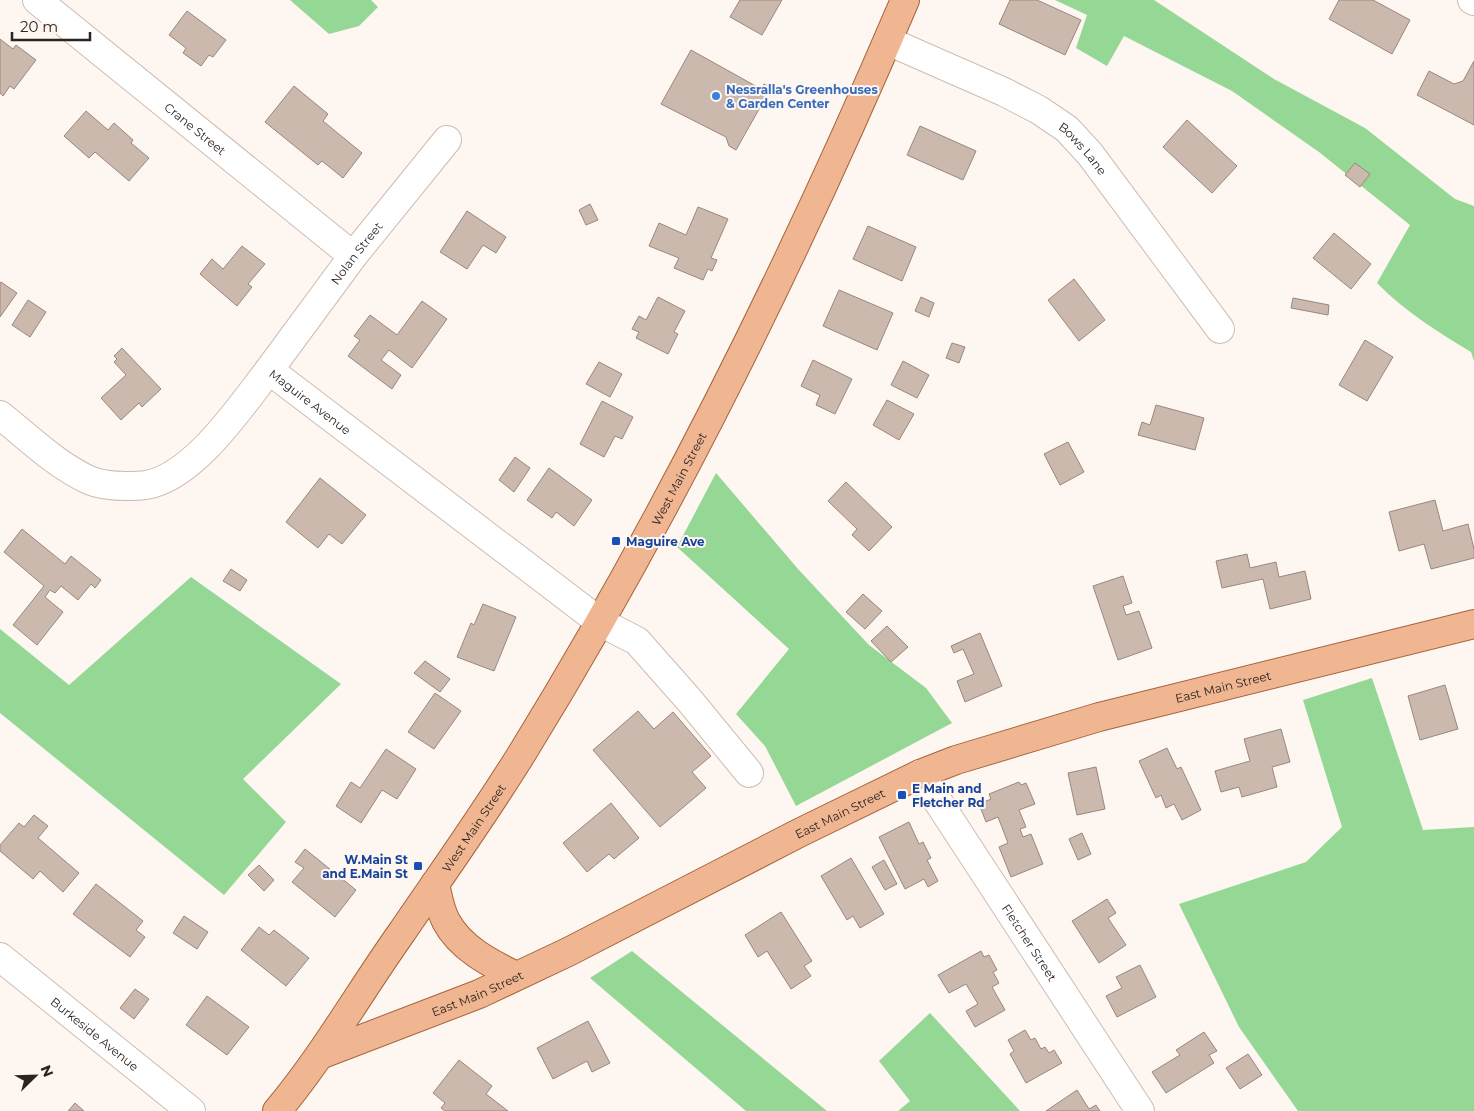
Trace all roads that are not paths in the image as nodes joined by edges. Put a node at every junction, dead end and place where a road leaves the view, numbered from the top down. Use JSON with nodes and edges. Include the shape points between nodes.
{"nodes":[{"id":1,"x":37,"y":0,"type":"edge"},
{"id":2,"x":905,"y":0,"type":"edge"},
{"id":3,"x":888,"y":41,"type":"junction"},
{"id":4,"x":447,"y":140,"type":"dead end"},
{"id":5,"x":353,"y":256,"type":"junction"},
{"id":6,"x":1220,"y":329,"type":"dead end"},
{"id":7,"x":270,"y":370,"type":"junction"},
{"id":8,"x":0,"y":415,"type":"edge"},
{"id":9,"x":600,"y":622,"type":"junction"},
{"id":10,"x":1474,"y":624,"type":"edge"},
{"id":11,"x":749,"y":773,"type":"dead end"},
{"id":12,"x":920,"y":774,"type":"junction"},
{"id":13,"x":435,"y":884,"type":"junction"},
{"id":14,"x":0,"y":957,"type":"edge"},
{"id":15,"x":516,"y":976,"type":"junction"},
{"id":16,"x":320,"y":1055,"type":"junction"},
{"id":17,"x":191,"y":1111,"type":"edge"},
{"id":18,"x":277,"y":1111,"type":"edge"},
{"id":19,"x":1140,"y":1111,"type":"edge"}],
"edges":[{"from":1,"to":5,"type":"street","name":"Crane Street"},
{"from":2,"to":3,"type":"main road","name":"West Main Street"},
{"from":3,"to":6,"type":"street","name":"Bows Lane","via":[[1004,92],[1039,110],[1067,130],[1090,154]]},
{"from":3,"to":9,"type":"main road","name":"West Main Street","via":[[750,341]]},
{"from":4,"to":5,"type":"street","name":"Nolan Street"},
{"from":5,"to":7,"type":"street","name":"Nolan Street"},
{"from":7,"to":8,"type":"street","name":"Maguire Avenue","via":[[221,432],[198,455],[176,474],[147,485],[120,486],[91,481],[61,464]]},
{"from":7,"to":9,"type":"street","name":"Maguire Avenue"},
{"from":9,"to":11,"type":"street","name":"Maguire Avenue","via":[[637,641]]},
{"from":9,"to":13,"type":"main road","name":"West Main Street","via":[[523,751]]},
{"from":10,"to":12,"type":"main road","name":"East Main Street","via":[[1099,717]]},
{"from":12,"to":15,"type":"main road","name":"East Main Street"},
{"from":12,"to":19,"type":"street","name":"Fletcher Street"},
{"from":13,"to":15,"type":"main road","via":[[447,922],[458,937],[471,951]]},
{"from":13,"to":16,"type":"main road","name":"West Main Street"},
{"from":14,"to":17,"type":"street","name":"Burkeside Avenue"},
{"from":15,"to":16,"type":"main road","name":"East Main Street","via":[[449,1006]]},
{"from":16,"to":18,"type":"main road","name":"West Main Street"}]}
